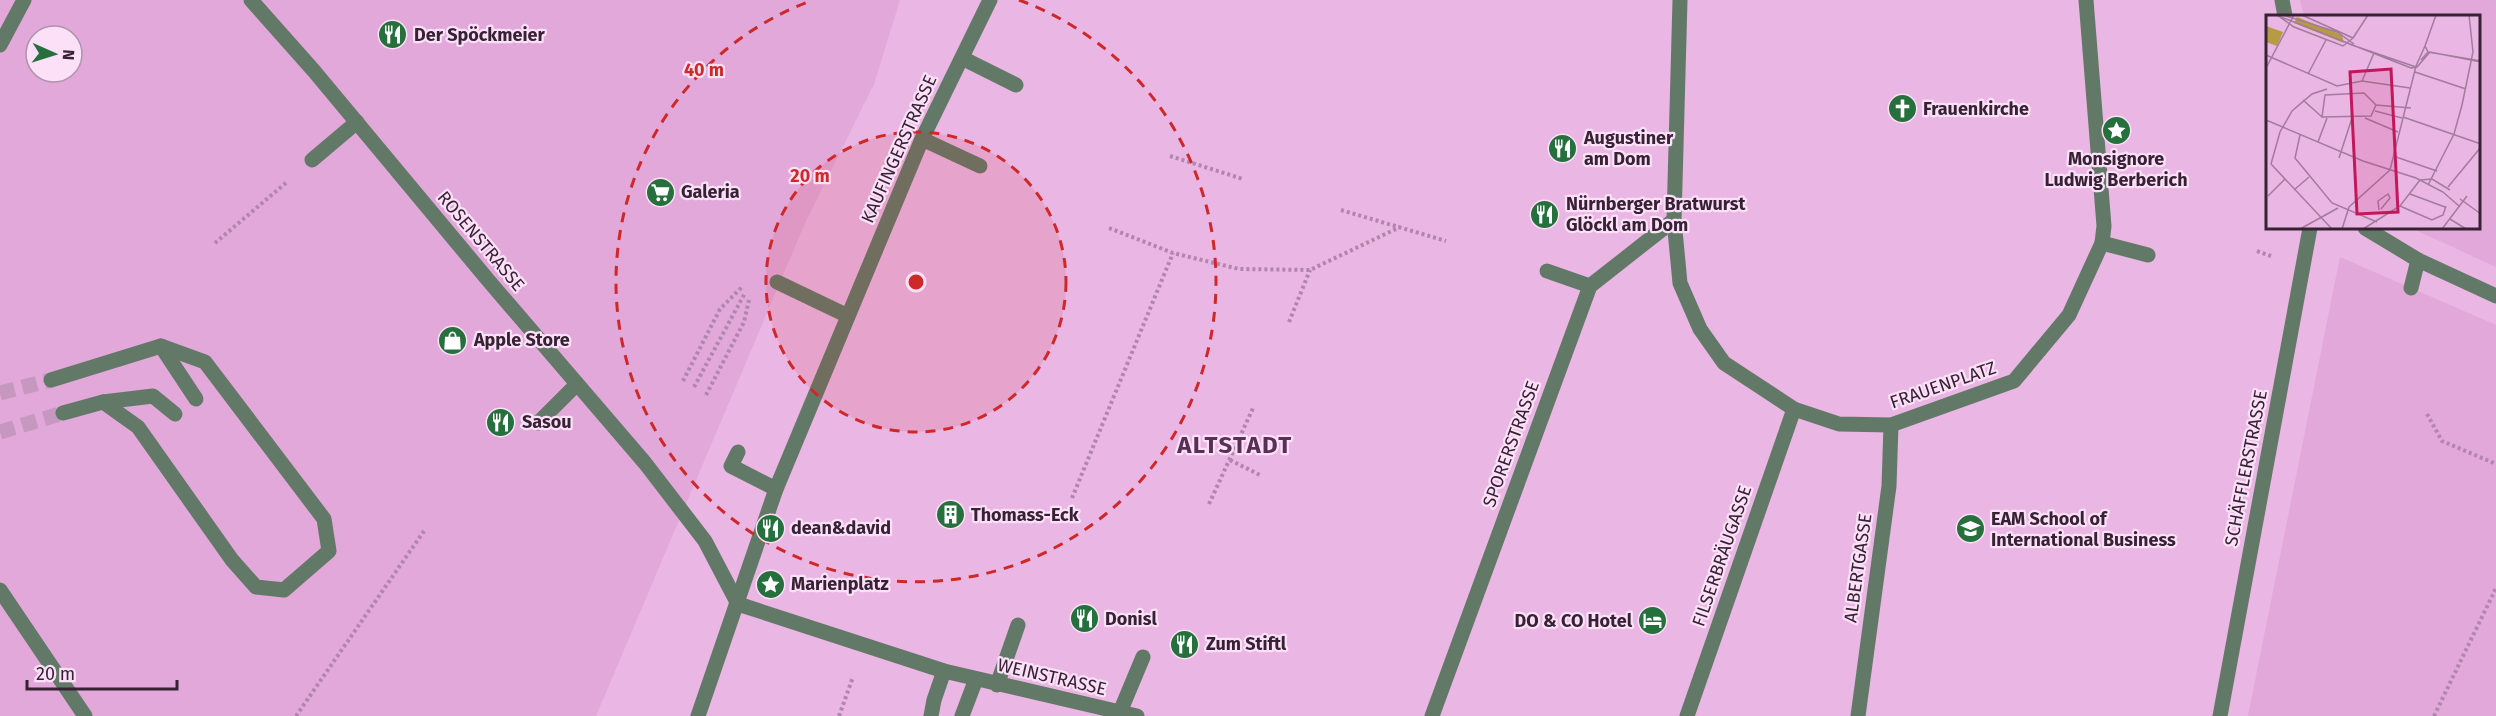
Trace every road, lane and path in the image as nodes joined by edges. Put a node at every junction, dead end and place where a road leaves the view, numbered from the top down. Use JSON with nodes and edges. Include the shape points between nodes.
{"nodes":[{"id":1,"x":24,"y":0,"type":"edge"},
{"id":2,"x":251,"y":0,"type":"edge"},
{"id":3,"x":990,"y":0,"type":"edge"},
{"id":4,"x":1680,"y":0,"type":"edge"},
{"id":5,"x":2086,"y":0,"type":"edge"},
{"id":6,"x":2282,"y":0,"type":"edge"},
{"id":7,"x":2285,"y":15,"type":"edge"},
{"id":8,"x":0,"y":45,"type":"edge"},
{"id":9,"x":962,"y":58,"type":"junction"},
{"id":10,"x":1016,"y":85,"type":"dead end"},
{"id":11,"x":357,"y":122,"type":"junction"},
{"id":12,"x":922,"y":139,"type":"junction"},
{"id":13,"x":1170,"y":156,"type":"dead end"},
{"id":14,"x":312,"y":160,"type":"joint"},
{"id":15,"x":980,"y":166,"type":"dead end"},
{"id":16,"x":1244,"y":179,"type":"dead end"},
{"id":17,"x":1341,"y":210,"type":"dead end"},
{"id":18,"x":1674,"y":220,"type":"junction"},
{"id":19,"x":1400,"y":227,"type":"junction"},
{"id":20,"x":1109,"y":228,"type":"dead end"},
{"id":21,"x":2310,"y":230,"type":"edge"},
{"id":22,"x":2369,"y":230,"type":"edge"},
{"id":23,"x":1446,"y":241,"type":"dead end"},
{"id":24,"x":215,"y":243,"type":"dead end"},
{"id":25,"x":2102,"y":243,"type":"junction"},
{"id":26,"x":1173,"y":253,"type":"junction"},
{"id":27,"x":2148,"y":255,"type":"dead end"},
{"id":28,"x":2418,"y":260,"type":"junction"},
{"id":29,"x":1310,"y":270,"type":"junction"},
{"id":30,"x":1547,"y":271,"type":"dead end"},
{"id":31,"x":750,"y":279,"type":"dead end"},
{"id":32,"x":777,"y":282,"type":"dead end"},
{"id":33,"x":1590,"y":286,"type":"junction"},
{"id":34,"x":2411,"y":288,"type":"dead end"},
{"id":35,"x":2496,"y":296,"type":"edge"},
{"id":36,"x":731,"y":315,"type":"dead end"},
{"id":37,"x":848,"y":316,"type":"junction"},
{"id":38,"x":744,"y":322,"type":"dead end"},
{"id":39,"x":1289,"y":322,"type":"dead end"},
{"id":40,"x":161,"y":346,"type":"junction"},
{"id":41,"x":51,"y":380,"type":"tunnel mouth"},
{"id":42,"x":683,"y":381,"type":"dead end"},
{"id":43,"x":577,"y":384,"type":"junction"},
{"id":44,"x":694,"y":387,"type":"dead end"},
{"id":45,"x":706,"y":394,"type":"dead end"},
{"id":46,"x":196,"y":399,"type":"dead end"},
{"id":47,"x":103,"y":402,"type":"junction"},
{"id":48,"x":1254,"y":406,"type":"dead end"},
{"id":49,"x":1794,"y":409,"type":"junction"},
{"id":50,"x":63,"y":413,"type":"tunnel mouth"},
{"id":51,"x":175,"y":414,"type":"dead end"},
{"id":52,"x":2427,"y":414,"type":"dead end"},
{"id":53,"x":538,"y":423,"type":"dead end"},
{"id":54,"x":1891,"y":425,"type":"junction"},
{"id":55,"x":738,"y":452,"type":"dead end"},
{"id":56,"x":1230,"y":460,"type":"junction"},
{"id":57,"x":2496,"y":465,"type":"edge"},
{"id":58,"x":1262,"y":476,"type":"dead end"},
{"id":59,"x":776,"y":489,"type":"junction"},
{"id":60,"x":1071,"y":498,"type":"dead end"},
{"id":61,"x":1209,"y":504,"type":"dead end"},
{"id":62,"x":424,"y":531,"type":"dead end"},
{"id":63,"x":2496,"y":588,"type":"edge"},
{"id":64,"x":1,"y":592,"type":"edge"},
{"id":65,"x":738,"y":604,"type":"junction"},
{"id":66,"x":1018,"y":625,"type":"dead end"},
{"id":67,"x":865,"y":645,"type":"junction"},
{"id":68,"x":1143,"y":657,"type":"dead end"},
{"id":69,"x":944,"y":671,"type":"junction"},
{"id":70,"x":976,"y":679,"type":"junction"},
{"id":71,"x":997,"y":685,"type":"junction"},
{"id":72,"x":934,"y":700,"type":"junction"},
{"id":73,"x":1120,"y":712,"type":"junction"},
{"id":74,"x":85,"y":716,"type":"edge"},
{"id":75,"x":297,"y":716,"type":"edge"},
{"id":76,"x":698,"y":716,"type":"edge"},
{"id":77,"x":839,"y":716,"type":"edge"},
{"id":78,"x":923,"y":716,"type":"edge"},
{"id":79,"x":931,"y":716,"type":"edge"},
{"id":80,"x":962,"y":716,"type":"edge"},
{"id":81,"x":1137,"y":716,"type":"edge"},
{"id":82,"x":1432,"y":716,"type":"edge"},
{"id":83,"x":1687,"y":716,"type":"edge"},
{"id":84,"x":1858,"y":716,"type":"edge"},
{"id":85,"x":2220,"y":716,"type":"edge"},
{"id":86,"x":2434,"y":716,"type":"edge"}],
"edges":[{"from":1,"to":8,"type":"street"},
{"from":2,"to":11,"type":"street","name":"ROSENSTRASSE"},
{"from":3,"to":9,"type":"street","name":"KAUFINGERSTRASSE"},
{"from":4,"to":18,"type":"street","name":"FRAUENPLATZ"},
{"from":5,"to":25,"type":"street","name":"FRAUENPLATZ","via":[[2104,226]]},
{"from":6,"to":7,"type":"street"},
{"from":9,"to":10,"type":"street"},
{"from":9,"to":12,"type":"street","name":"KAUFINGERSTRASSE"},
{"from":11,"to":14,"type":"street"},
{"from":11,"to":43,"type":"street","name":"ROSENSTRASSE"},
{"from":12,"to":15,"type":"street"},
{"from":12,"to":37,"type":"street","name":"KAUFINGERSTRASSE"},
{"from":13,"to":16,"type":"path"},
{"from":14,"to":24,"type":"path"},
{"from":17,"to":19,"type":"path"},
{"from":18,"to":33,"type":"street"},
{"from":18,"to":49,"type":"street","name":"FRAUENPLATZ","via":[[1680,283],[1700,329],[1724,363]]},
{"from":19,"to":23,"type":"path"},
{"from":19,"to":29,"type":"path"},
{"from":20,"to":26,"type":"path"},
{"from":21,"to":85,"type":"street","name":"SCHÄFFLERSTRASSE"},
{"from":22,"to":28,"type":"street"},
{"from":25,"to":27,"type":"street"},
{"from":25,"to":54,"type":"street","name":"FRAUENPLATZ","via":[[2069,315],[2014,381]]},
{"from":26,"to":29,"type":"path","via":[[1239,269]]},
{"from":26,"to":60,"type":"path"},
{"from":28,"to":34,"type":"street"},
{"from":28,"to":35,"type":"street"},
{"from":29,"to":39,"type":"path"},
{"from":30,"to":33,"type":"street"},
{"from":31,"to":42,"type":"path","via":[[720,309]]},
{"from":32,"to":37,"type":"street"},
{"from":33,"to":82,"type":"street","name":"SPORERSTRASSE"},
{"from":36,"to":44,"type":"path"},
{"from":37,"to":59,"type":"street","name":"KAUFINGERSTRASSE"},
{"from":38,"to":45,"type":"path"},
{"from":40,"to":41,"type":"street"},
{"from":40,"to":46,"type":"street"},
{"from":40,"to":47,"type":"street","via":[[205,362],[324,519],[329,551],[284,590],[256,587],[232,560],[138,427]]},
{"from":43,"to":53,"type":"street"},
{"from":43,"to":65,"type":"street","name":"ROSENSTRASSE","via":[[705,541]]},
{"from":47,"to":50,"type":"street"},
{"from":47,"to":51,"type":"street","via":[[153,396]]},
{"from":48,"to":56,"type":"path"},
{"from":49,"to":54,"type":"street","name":"FRAUENPLATZ","via":[[1839,424]]},
{"from":49,"to":83,"type":"street","name":"FILSERBRÄUGASSE"},
{"from":52,"to":57,"type":"path","via":[[2442,441]]},
{"from":54,"to":84,"type":"street","name":"ALBERTGASSE","via":[[1889,486]]},
{"from":55,"to":59,"type":"street","via":[[731,466]]},
{"from":56,"to":58,"type":"path"},
{"from":56,"to":61,"type":"path"},
{"from":59,"to":65,"type":"street","name":"KAUFINGERSTRASSE"},
{"from":62,"to":75,"type":"path"},
{"from":63,"to":86,"type":"path"},
{"from":64,"to":74,"type":"street"},
{"from":65,"to":67,"type":"street"},
{"from":65,"to":76,"type":"street"},
{"from":66,"to":71,"type":"street"},
{"from":67,"to":69,"type":"street"},
{"from":67,"to":77,"type":"path"},
{"from":68,"to":73,"type":"street","name":"WEINSTRASSE"},
{"from":69,"to":70,"type":"street"},
{"from":69,"to":72,"type":"street"},
{"from":70,"to":71,"type":"street","name":"WEINSTRASSE"},
{"from":70,"to":80,"type":"street"},
{"from":71,"to":73,"type":"street","name":"WEINSTRASSE"},
{"from":72,"to":78,"type":"street"},
{"from":72,"to":79,"type":"street"},
{"from":73,"to":81,"type":"street","name":"WEINSTRASSE"}]}
